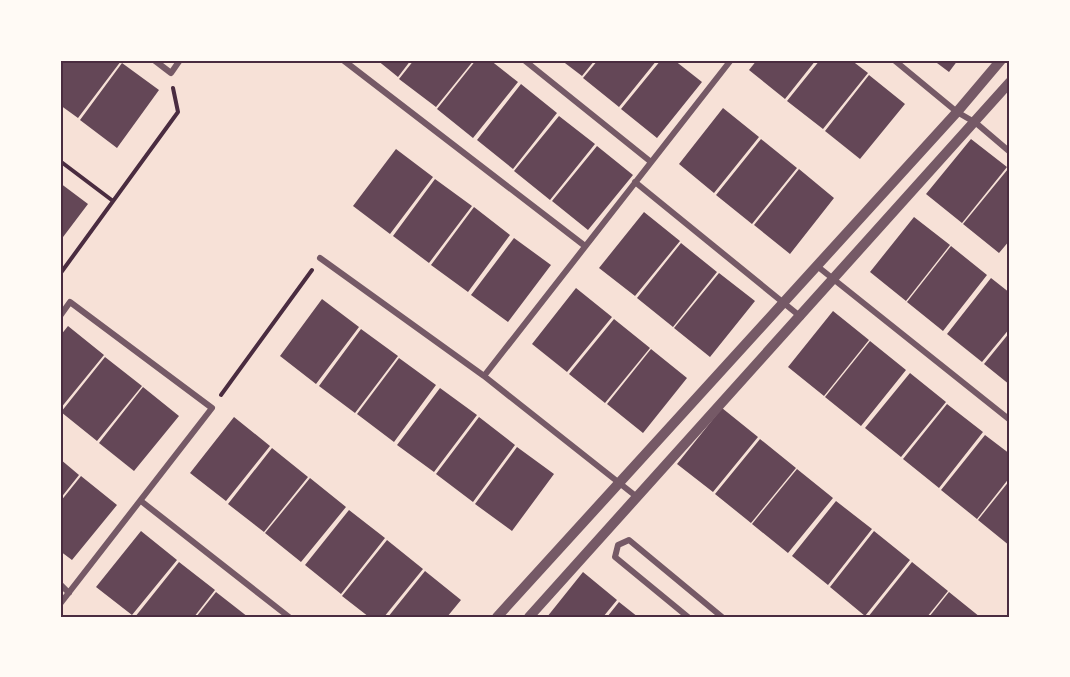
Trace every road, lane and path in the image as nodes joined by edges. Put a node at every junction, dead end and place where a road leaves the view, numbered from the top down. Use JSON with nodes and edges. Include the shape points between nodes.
{"nodes":[{"id":1,"x":154,"y":60,"type":"edge"},
{"id":2,"x":180,"y":60,"type":"edge"},
{"id":3,"x":343,"y":60,"type":"edge"},
{"id":4,"x":524,"y":60,"type":"edge"},
{"id":5,"x":731,"y":60,"type":"edge"},
{"id":6,"x":894,"y":60,"type":"edge"},
{"id":7,"x":1001,"y":60,"type":"edge"},
{"id":8,"x":171,"y":73,"type":"junction"},
{"id":9,"x":1010,"y":82,"type":"edge"},
{"id":10,"x":957,"y":112,"type":"junction"},
{"id":11,"x":975,"y":123,"type":"junction"},
{"id":12,"x":1010,"y":152,"type":"edge"},
{"id":13,"x":60,"y":161,"type":"edge"},
{"id":14,"x":651,"y":162,"type":"junction"},
{"id":15,"x":635,"y":182,"type":"junction"},
{"id":16,"x":113,"y":201,"type":"junction"},
{"id":17,"x":585,"y":246,"type":"junction"},
{"id":18,"x":320,"y":258,"type":"joint"},
{"id":19,"x":817,"y":266,"type":"junction"},
{"id":20,"x":60,"y":274,"type":"edge"},
{"id":21,"x":835,"y":279,"type":"junction"},
{"id":22,"x":784,"y":303,"type":"junction"},
{"id":23,"x":60,"y":316,"type":"edge"},
{"id":24,"x":801,"y":317,"type":"junction"},
{"id":25,"x":484,"y":376,"type":"junction"},
{"id":26,"x":212,"y":408,"type":"junction"},
{"id":27,"x":1010,"y":420,"type":"edge"},
{"id":28,"x":620,"y":481,"type":"junction"},
{"id":29,"x":638,"y":498,"type":"junction"},
{"id":30,"x":141,"y":501,"type":"junction"},
{"id":31,"x":60,"y":584,"type":"edge"},
{"id":32,"x":69,"y":593,"type":"junction"},
{"id":33,"x":60,"y":604,"type":"edge"},
{"id":34,"x":289,"y":617,"type":"edge"},
{"id":35,"x":496,"y":617,"type":"edge"},
{"id":36,"x":529,"y":617,"type":"edge"},
{"id":37,"x":688,"y":617,"type":"edge"},
{"id":38,"x":722,"y":617,"type":"edge"}],
"edges":[{"from":1,"to":8,"type":"street"},
{"from":2,"to":8,"type":"street"},
{"from":3,"to":17,"type":"street"},
{"from":4,"to":14,"type":"street"},
{"from":5,"to":14,"type":"street"},
{"from":6,"to":10,"type":"street"},
{"from":7,"to":10,"type":"street"},
{"from":8,"to":16,"type":"path","via":[[178,112]]},
{"from":9,"to":11,"type":"street"},
{"from":10,"to":11,"type":"street"},
{"from":10,"to":19,"type":"street"},
{"from":11,"to":12,"type":"street"},
{"from":11,"to":21,"type":"street"},
{"from":13,"to":16,"type":"path"},
{"from":14,"to":15,"type":"street"},
{"from":15,"to":17,"type":"street"},
{"from":15,"to":22,"type":"street"},
{"from":16,"to":20,"type":"path"},
{"from":17,"to":25,"type":"street"},
{"from":18,"to":25,"type":"street"},
{"from":18,"to":26,"type":"path"},
{"from":19,"to":21,"type":"street"},
{"from":19,"to":22,"type":"street"},
{"from":21,"to":24,"type":"street"},
{"from":21,"to":27,"type":"street"},
{"from":22,"to":24,"type":"street"},
{"from":22,"to":28,"type":"street"},
{"from":23,"to":26,"type":"street","via":[[70,302]]},
{"from":24,"to":29,"type":"street"},
{"from":25,"to":28,"type":"street"},
{"from":26,"to":30,"type":"street"},
{"from":28,"to":29,"type":"street"},
{"from":28,"to":35,"type":"street"},
{"from":29,"to":36,"type":"street"},
{"from":30,"to":32,"type":"street"},
{"from":30,"to":34,"type":"street"},
{"from":31,"to":32,"type":"street"},
{"from":32,"to":33,"type":"street"},
{"from":37,"to":38,"type":"street","via":[[615,557],[618,545],[629,540]]}]}
